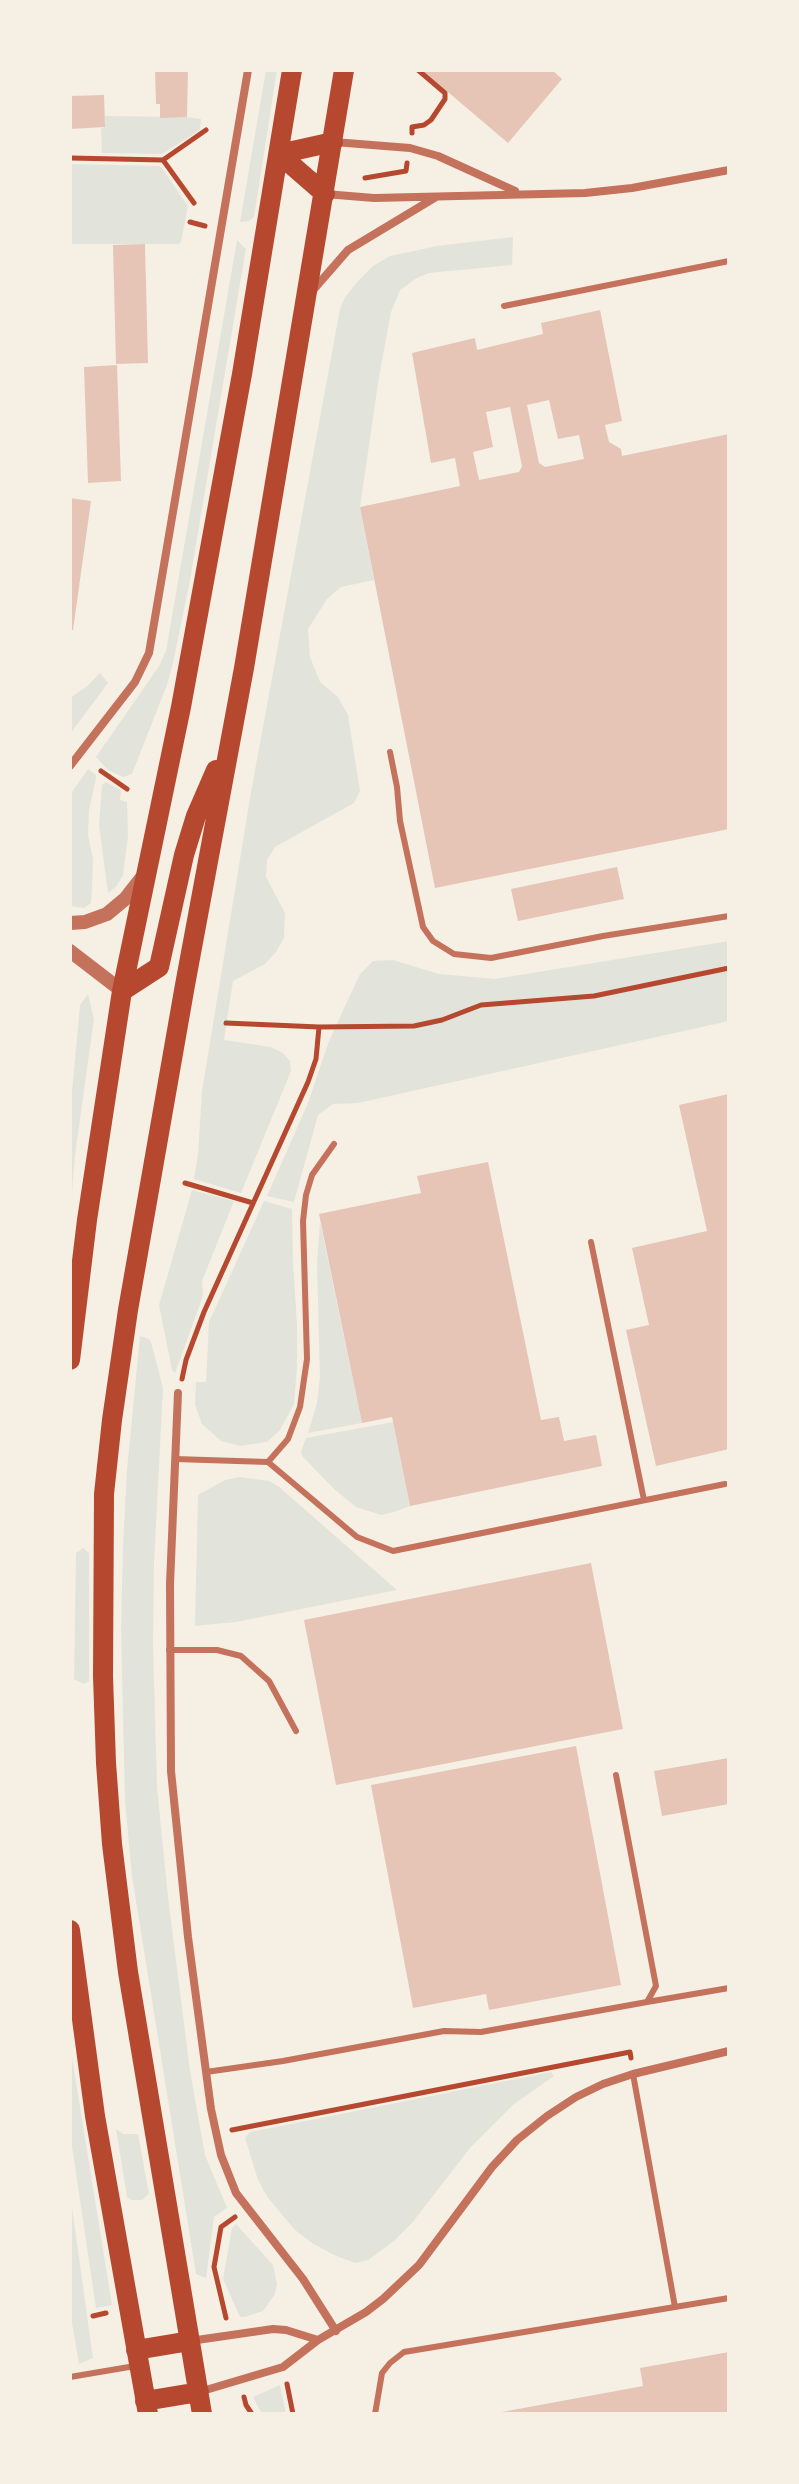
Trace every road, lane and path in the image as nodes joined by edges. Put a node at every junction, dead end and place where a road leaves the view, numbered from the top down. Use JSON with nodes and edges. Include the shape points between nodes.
{"nodes":[{"id":1,"x":248,"y":70,"type":"edge"},
{"id":2,"x":292,"y":70,"type":"edge"},
{"id":3,"x":344,"y":70,"type":"edge"},
{"id":4,"x":418,"y":70,"type":"edge"},
{"id":5,"x":412,"y":127,"type":"dead end"},
{"id":6,"x":206,"y":130,"type":"dead end"},
{"id":7,"x":333,"y":142,"type":"junction"},
{"id":8,"x":279,"y":154,"type":"junction"},
{"id":9,"x":70,"y":158,"type":"edge"},
{"id":10,"x":163,"y":160,"type":"junction"},
{"id":11,"x":729,"y":170,"type":"edge"},
{"id":12,"x":520,"y":193,"type":"junction"},
{"id":13,"x":325,"y":194,"type":"junction"},
{"id":14,"x":436,"y":197,"type":"junction"},
{"id":15,"x":194,"y":203,"type":"dead end"},
{"id":16,"x":729,"y":261,"type":"edge"},
{"id":17,"x":307,"y":297,"type":"junction"},
{"id":18,"x":504,"y":306,"type":"dead end"},
{"id":19,"x":230,"y":737,"type":"junction"},
{"id":20,"x":390,"y":752,"type":"dead end"},
{"id":21,"x":70,"y":766,"type":"edge"},
{"id":22,"x":101,"y":771,"type":"dead end"},
{"id":23,"x":127,"y":789,"type":"dead end"},
{"id":24,"x":148,"y":870,"type":"junction"},
{"id":25,"x":729,"y":916,"type":"edge"},
{"id":26,"x":70,"y":923,"type":"edge"},
{"id":27,"x":70,"y":951,"type":"edge"},
{"id":28,"x":729,"y":968,"type":"edge"},
{"id":29,"x":122,"y":991,"type":"junction"},
{"id":30,"x":226,"y":1023,"type":"dead end"},
{"id":31,"x":319,"y":1027,"type":"junction"},
{"id":32,"x":334,"y":1144,"type":"dead end"},
{"id":33,"x":185,"y":1183,"type":"dead end"},
{"id":34,"x":253,"y":1203,"type":"junction"},
{"id":35,"x":591,"y":1242,"type":"dead end"},
{"id":36,"x":70,"y":1360,"type":"edge"},
{"id":37,"x":178,"y":1393,"type":"joint"},
{"id":38,"x":175,"y":1459,"type":"junction"},
{"id":39,"x":268,"y":1462,"type":"junction"},
{"id":40,"x":725,"y":1484,"type":"dead end"},
{"id":41,"x":644,"y":1500,"type":"junction"},
{"id":42,"x":169,"y":1650,"type":"junction"},
{"id":43,"x":296,"y":1731,"type":"dead end"},
{"id":44,"x":616,"y":1775,"type":"dead end"},
{"id":45,"x":70,"y":1930,"type":"edge"},
{"id":46,"x":729,"y":1988,"type":"edge"},
{"id":47,"x":647,"y":2002,"type":"junction"},
{"id":48,"x":729,"y":2051,"type":"edge"},
{"id":49,"x":206,"y":2072,"type":"junction"},
{"id":50,"x":633,"y":2074,"type":"junction"},
{"id":51,"x":216,"y":2133,"type":"junction"},
{"id":52,"x":247,"y":2210,"type":"junction"},
{"id":53,"x":729,"y":2298,"type":"edge"},
{"id":54,"x":675,"y":2307,"type":"junction"},
{"id":55,"x":336,"y":2331,"type":"junction"},
{"id":56,"x":230,"y":2335,"type":"junction"},
{"id":57,"x":318,"y":2340,"type":"junction"},
{"id":58,"x":190,"y":2341,"type":"junction"},
{"id":59,"x":137,"y":2358,"type":"junction"},
{"id":60,"x":283,"y":2367,"type":"junction"},
{"id":61,"x":70,"y":2377,"type":"edge"},
{"id":62,"x":240,"y":2381,"type":"junction"},
{"id":63,"x":199,"y":2392,"type":"junction"},
{"id":64,"x":146,"y":2407,"type":"edge"},
{"id":65,"x":202,"y":2414,"type":"edge"},
{"id":66,"x":252,"y":2414,"type":"edge"},
{"id":67,"x":293,"y":2414,"type":"edge"},
{"id":68,"x":375,"y":2414,"type":"edge"}],
"edges":[{"from":1,"to":21,"type":"street","via":[[149,653],[135,682]]},
{"from":2,"to":8,"type":"main road"},
{"from":3,"to":7,"type":"main road"},
{"from":4,"to":5,"type":"path","via":[[446,92],[431,120]]},
{"from":6,"to":10,"type":"path"},
{"from":7,"to":8,"type":"main road"},
{"from":7,"to":12,"type":"street","via":[[410,148]]},
{"from":7,"to":13,"type":"main road"},
{"from":8,"to":13,"type":"main road"},
{"from":8,"to":24,"type":"main road"},
{"from":9,"to":10,"type":"path"},
{"from":10,"to":15,"type":"path"},
{"from":11,"to":12,"type":"street","via":[[632,188]]},
{"from":12,"to":14,"type":"street"},
{"from":13,"to":14,"type":"street"},
{"from":13,"to":17,"type":"main road"},
{"from":14,"to":17,"type":"street","via":[[348,250]]},
{"from":16,"to":18,"type":"lane"},
{"from":17,"to":19,"type":"main road"},
{"from":19,"to":29,"type":"main road","via":[[196,816],[159,967]]},
{"from":19,"to":58,"type":"main road","via":[[128,1310],[104,1494],[102,1574],[106,1763],[116,1884]]},
{"from":20,"to":25,"type":"lane","via":[[423,927],[454,954],[491,958]]},
{"from":22,"to":23,"type":"path"},
{"from":24,"to":26,"type":"street","via":[[107,914]]},
{"from":24,"to":29,"type":"main road"},
{"from":27,"to":29,"type":"street"},
{"from":28,"to":31,"type":"path","via":[[594,996],[481,1005],[414,1026]]},
{"from":29,"to":36,"type":"main road"},
{"from":30,"to":31,"type":"path"},
{"from":31,"to":34,"type":"path","via":[[308,1082]]},
{"from":32,"to":39,"type":"lane","via":[[312,1175],[306,1195],[307,1359],[300,1407],[288,1439]]},
{"from":33,"to":34,"type":"path"},
{"from":34,"to":37,"type":"path","via":[[204,1312]]},
{"from":35,"to":41,"type":"lane"},
{"from":37,"to":38,"type":"street"},
{"from":38,"to":39,"type":"lane"},
{"from":38,"to":42,"type":"street"},
{"from":39,"to":41,"type":"lane","via":[[357,1537],[393,1551]]},
{"from":40,"to":41,"type":"lane"},
{"from":42,"to":43,"type":"lane","via":[[241,1656],[269,1681]]},
{"from":42,"to":49,"type":"street","via":[[171,1771]]},
{"from":44,"to":47,"type":"lane","via":[[656,1986]]},
{"from":45,"to":59,"type":"main road","via":[[95,2116]]},
{"from":46,"to":47,"type":"lane"},
{"from":47,"to":49,"type":"lane"},
{"from":48,"to":50,"type":"street"},
{"from":49,"to":51,"type":"street"},
{"from":50,"to":51,"type":"path","via":[[630,2052]]},
{"from":50,"to":54,"type":"lane"},
{"from":50,"to":55,"type":"street","via":[[576,2097],[517,2140],[410,2276]]},
{"from":51,"to":52,"type":"street","via":[[228,2175]]},
{"from":52,"to":55,"type":"street","via":[[303,2279]]},
{"from":52,"to":56,"type":"path","via":[[221,2227],[214,2267]]},
{"from":53,"to":54,"type":"lane"},
{"from":54,"to":68,"type":"lane","via":[[404,2352],[382,2373]]},
{"from":55,"to":57,"type":"street"},
{"from":56,"to":57,"type":"street","via":[[273,2329]]},
{"from":56,"to":58,"type":"street"},
{"from":57,"to":60,"type":"street"},
{"from":58,"to":59,"type":"main road"},
{"from":58,"to":63,"type":"main road"},
{"from":59,"to":61,"type":"lane"},
{"from":59,"to":64,"type":"main road"},
{"from":60,"to":62,"type":"street"},
{"from":60,"to":67,"type":"path"},
{"from":62,"to":63,"type":"street"},
{"from":62,"to":66,"type":"path"},
{"from":63,"to":64,"type":"main road"},
{"from":63,"to":65,"type":"main road"}]}
